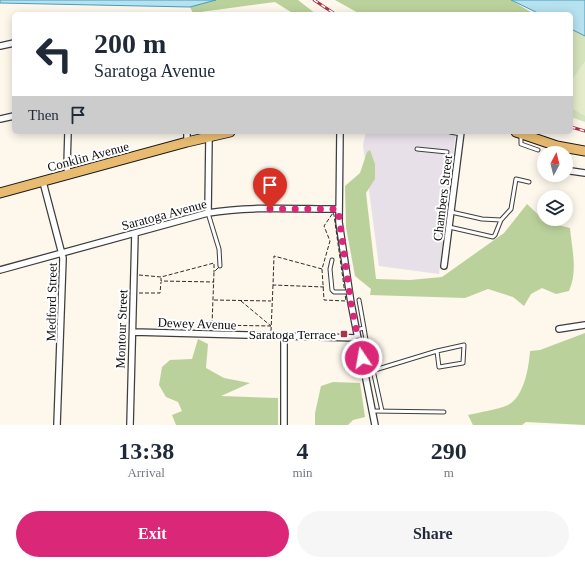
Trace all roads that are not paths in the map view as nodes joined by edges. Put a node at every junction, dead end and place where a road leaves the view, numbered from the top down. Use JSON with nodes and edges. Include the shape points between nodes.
{"nodes":[{"id":1,"x":12,"y":43,"type":"edge"},
{"id":2,"x":0,"y":46,"type":"edge"},
{"id":3,"x":12,"y":116,"type":"edge"},
{"id":4,"x":0,"y":119,"type":"edge"},
{"id":5,"x":68,"y":134,"type":"edge"},
{"id":6,"x":187,"y":134,"type":"edge"},
{"id":7,"x":222,"y":134,"type":"edge"},
{"id":8,"x":340,"y":134,"type":"edge"},
{"id":9,"x":461,"y":134,"type":"edge"},
{"id":10,"x":519,"y":134,"type":"edge"},
{"id":11,"x":521,"y":134,"type":"edge"},
{"id":12,"x":209,"y":137,"type":"junction"},
{"id":13,"x":187,"y":142,"type":"junction"},
{"id":14,"x":550,"y":146,"type":"edge"},
{"id":15,"x":417,"y":149,"type":"dead end"},
{"id":16,"x":537,"y":150,"type":"edge"},
{"id":17,"x":573,"y":151,"type":"edge"},
{"id":18,"x":585,"y":151,"type":"edge"},
{"id":19,"x":447,"y":152,"type":"dead end"},
{"id":20,"x":573,"y":171,"type":"edge"},
{"id":21,"x":585,"y":173,"type":"edge"},
{"id":22,"x":68,"y":175,"type":"junction"},
{"id":23,"x":43,"y":182,"type":"junction"},
{"id":24,"x":529,"y":182,"type":"dead end"},
{"id":25,"x":0,"y":194,"type":"edge"},
{"id":26,"x":338,"y":209,"type":"junction"},
{"id":27,"x":208,"y":212,"type":"junction"},
{"id":28,"x":451,"y":212,"type":"junction"},
{"id":29,"x":501,"y":220,"type":"junction"},
{"id":30,"x":449,"y":227,"type":"junction"},
{"id":31,"x":135,"y":233,"type":"junction"},
{"id":32,"x":62,"y":252,"type":"junction"},
{"id":33,"x":332,"y":260,"type":"dead end"},
{"id":34,"x":220,"y":266,"type":"road end"},
{"id":35,"x":444,"y":266,"type":"dead end"},
{"id":36,"x":0,"y":270,"type":"edge"},
{"id":37,"x":349,"y":292,"type":"junction"},
{"id":38,"x":359,"y":300,"type":"dead end"},
{"id":39,"x":585,"y":325,"type":"edge"},
{"id":40,"x":364,"y":328,"type":"junction"},
{"id":41,"x":559,"y":329,"type":"dead end"},
{"id":42,"x":356,"y":330,"type":"junction"},
{"id":43,"x":132,"y":332,"type":"junction"},
{"id":44,"x":284,"y":336,"type":"junction"},
{"id":45,"x":358,"y":341,"type":"junction"},
{"id":46,"x":437,"y":351,"type":"junction"},
{"id":47,"x":373,"y":370,"type":"junction"},
{"id":48,"x":365,"y":373,"type":"junction"},
{"id":49,"x":373,"y":411,"type":"junction"},
{"id":50,"x":382,"y":411,"type":"junction"},
{"id":51,"x":444,"y":412,"type":"dead end"},
{"id":52,"x":56,"y":425,"type":"edge"},
{"id":53,"x":130,"y":425,"type":"edge"},
{"id":54,"x":284,"y":425,"type":"edge"},
{"id":55,"x":375,"y":425,"type":"edge"}],
"edges":[{"from":1,"to":2,"type":"street"},
{"from":3,"to":4,"type":"street"},
{"from":5,"to":22,"type":"street"},
{"from":6,"to":13,"type":"street"},
{"from":7,"to":12,"type":"main road","name":"Conklin Avenue"},
{"from":8,"to":26,"type":"street"},
{"from":9,"to":28,"type":"street","name":"Chambers Street"},
{"from":10,"to":16,"type":"lane","via":[[521,144]]},
{"from":11,"to":14,"type":"main road"},
{"from":12,"to":13,"type":"main road","name":"Conklin Avenue"},
{"from":12,"to":27,"type":"street"},
{"from":13,"to":22,"type":"main road","name":"Conklin Avenue"},
{"from":15,"to":19,"type":"lane"},
{"from":17,"to":18,"type":"main road"},
{"from":20,"to":21,"type":"street"},
{"from":22,"to":23,"type":"main road","name":"Conklin Avenue"},
{"from":23,"to":25,"type":"main road","name":"Conklin Avenue"},
{"from":23,"to":32,"type":"street","name":"Medford Street"},
{"from":24,"to":29,"type":"lane","via":[[516,179],[511,209]]},
{"from":26,"to":27,"type":"street","name":"Saratoga Avenue"},
{"from":26,"to":37,"type":"street"},
{"from":27,"to":31,"type":"street","name":"Saratoga Avenue"},
{"from":27,"to":34,"type":"lane","via":[[219,249]]},
{"from":28,"to":29,"type":"lane","via":[[482,219]]},
{"from":28,"to":30,"type":"street","name":"Chambers Street"},
{"from":29,"to":30,"type":"lane","via":[[493,237]]},
{"from":30,"to":35,"type":"street","name":"Chambers Street"},
{"from":31,"to":32,"type":"street","name":"Saratoga Avenue"},
{"from":31,"to":43,"type":"street","name":"Montour Street"},
{"from":32,"to":36,"type":"street","name":"Saratoga Avenue"},
{"from":32,"to":52,"type":"street","name":"Medford Street"},
{"from":33,"to":37,"type":"lane","via":[[332,290]]},
{"from":37,"to":42,"type":"street"},
{"from":38,"to":40,"type":"lane"},
{"from":39,"to":41,"type":"street"},
{"from":40,"to":42,"type":"lane"},
{"from":40,"to":45,"type":"lane","via":[[366,340]]},
{"from":42,"to":45,"type":"street"},
{"from":43,"to":44,"type":"street","name":"Dewey Avenue"},
{"from":43,"to":53,"type":"street","name":"Montour Street"},
{"from":44,"to":45,"type":"street","name":"Dewey Avenue"},
{"from":44,"to":54,"type":"street"},
{"from":45,"to":48,"type":"street"},
{"from":46,"to":46,"type":"lane","via":[[464,345],[463,363],[440,367]]},
{"from":46,"to":47,"type":"lane"},
{"from":47,"to":48,"type":"lane"},
{"from":47,"to":50,"type":"lane"},
{"from":48,"to":49,"type":"street"},
{"from":49,"to":50,"type":"lane"},
{"from":49,"to":55,"type":"street"},
{"from":50,"to":51,"type":"lane"}]}
